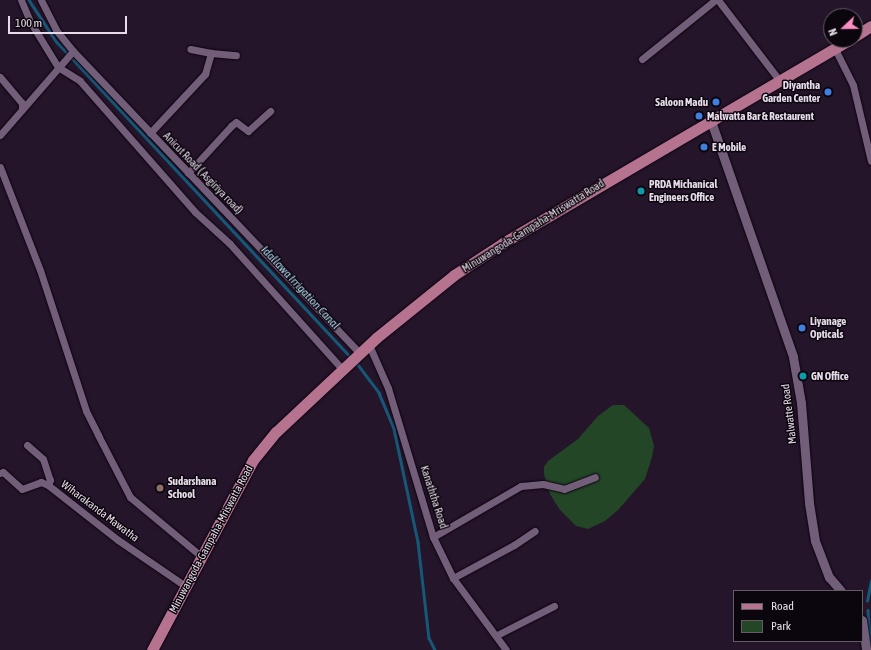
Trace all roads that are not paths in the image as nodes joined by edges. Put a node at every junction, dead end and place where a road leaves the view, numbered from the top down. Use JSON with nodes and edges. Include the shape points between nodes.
{"nodes":[{"id":1,"x":18,"y":0,"type":"edge"},
{"id":2,"x":21,"y":0,"type":"edge"},
{"id":3,"x":41,"y":0,"type":"edge"},
{"id":4,"x":716,"y":0,"type":"edge"},
{"id":5,"x":31,"y":23,"type":"junction"},
{"id":6,"x":190,"y":49,"type":"dead end"},
{"id":7,"x":835,"y":49,"type":"joint"},
{"id":8,"x":211,"y":53,"type":"junction"},
{"id":9,"x":70,"y":55,"type":"junction"},
{"id":10,"x":236,"y":55,"type":"dead end"},
{"id":11,"x":642,"y":59,"type":"dead end"},
{"id":12,"x":58,"y":67,"type":"junction"},
{"id":13,"x":0,"y":77,"type":"edge"},
{"id":14,"x":780,"y":81,"type":"junction"},
{"id":15,"x":22,"y":109,"type":"junction"},
{"id":16,"x":270,"y":111,"type":"dead end"},
{"id":17,"x":711,"y":121,"type":"junction"},
{"id":18,"x":150,"y":133,"type":"junction"},
{"id":19,"x":0,"y":135,"type":"edge"},
{"id":20,"x":871,"y":161,"type":"edge"},
{"id":21,"x":0,"y":167,"type":"edge"},
{"id":22,"x":188,"y":173,"type":"junction"},
{"id":23,"x":2,"y":179,"type":"edge"},
{"id":24,"x":369,"y":345,"type":"junction"},
{"id":25,"x":360,"y":353,"type":"junction"},
{"id":26,"x":343,"y":370,"type":"junction"},
{"id":27,"x":27,"y":445,"type":"dead end"},
{"id":28,"x":0,"y":473,"type":"edge"},
{"id":29,"x":595,"y":478,"type":"dead end"},
{"id":30,"x":48,"y":485,"type":"junction"},
{"id":31,"x":535,"y":530,"type":"dead end"},
{"id":32,"x":433,"y":537,"type":"junction"},
{"id":33,"x":202,"y":557,"type":"junction"},
{"id":34,"x":453,"y":578,"type":"junction"},
{"id":35,"x":187,"y":587,"type":"junction"},
{"id":36,"x":839,"y":590,"type":"edge"},
{"id":37,"x":554,"y":606,"type":"dead end"},
{"id":38,"x":863,"y":628,"type":"edge"},
{"id":39,"x":497,"y":635,"type":"junction"},
{"id":40,"x":152,"y":650,"type":"edge"},
{"id":41,"x":506,"y":650,"type":"edge"},
{"id":42,"x":866,"y":650,"type":"edge"}],
"edges":[{"from":1,"to":5,"type":"street"},
{"from":2,"to":5,"type":"street"},
{"from":3,"to":9,"type":"street","name":"Anicut Road ( Asgiriya road)"},
{"from":4,"to":11,"type":"street"},
{"from":4,"to":14,"type":"street"},
{"from":5,"to":12,"type":"street"},
{"from":6,"to":8,"type":"street"},
{"from":7,"to":14,"type":"main road","name":"Minuwangoda-Gampaha-Mriswatta Road"},
{"from":7,"to":20,"type":"street","via":[[853,85]]},
{"from":8,"to":10,"type":"street"},
{"from":8,"to":18,"type":"street","via":[[205,74]]},
{"from":9,"to":12,"type":"street"},
{"from":9,"to":18,"type":"street","name":"Anicut Road ( Asgiriya road)"},
{"from":12,"to":15,"type":"street"},
{"from":12,"to":26,"type":"street","via":[[80,82],[195,212],[230,244]]},
{"from":13,"to":15,"type":"street","via":[[22,103]]},
{"from":14,"to":17,"type":"main road","name":"Minuwangoda-Gampaha-Mriswatta Road"},
{"from":15,"to":19,"type":"street"},
{"from":16,"to":22,"type":"street","via":[[248,131],[236,122]]},
{"from":17,"to":24,"type":"main road","name":"Minuwangoda-Gampaha-Mriswatta Road","via":[[503,242],[409,310]]},
{"from":17,"to":36,"type":"street","name":"Malwatte Road","via":[[793,357],[801,403],[809,503],[815,541],[826,572]]},
{"from":18,"to":22,"type":"street","name":"Anicut Road ( Asgiriya road)"},
{"from":21,"to":23,"type":"street"},
{"from":22,"to":25,"type":"street","name":"Anicut Road ( Asgiriya road)"},
{"from":23,"to":33,"type":"street","via":[[40,270],[86,411],[130,497]]},
{"from":24,"to":25,"type":"main road","name":"Minuwangoda-Gampaha-Mriswatta Road"},
{"from":24,"to":32,"type":"street","name":"Kanaththa Road","via":[[388,388]]},
{"from":25,"to":26,"type":"main road","name":"Minuwangoda-Gampaha-Mriswatta Road"},
{"from":26,"to":33,"type":"main road","name":"Minuwangoda-Gampaha-Mriswatta Road","via":[[276,432],[252,460]]},
{"from":27,"to":30,"type":"street","via":[[43,459],[50,480]]},
{"from":28,"to":30,"type":"street","name":"Wiharakanda Mawatha","via":[[22,489],[41,482]]},
{"from":29,"to":32,"type":"street","name":"Kanaththa Road","via":[[564,489],[543,484],[522,486]]},
{"from":30,"to":35,"type":"street","name":"Wiharakanda Mawatha","via":[[118,540]]},
{"from":31,"to":34,"type":"street","via":[[514,545]]},
{"from":32,"to":34,"type":"street"},
{"from":33,"to":35,"type":"main road","name":"Minuwangoda-Gampaha-Mriswatta Road"},
{"from":34,"to":39,"type":"street"},
{"from":35,"to":40,"type":"main road","name":"Minuwangoda-Gampaha-Mriswatta Road"},
{"from":37,"to":39,"type":"street"},
{"from":38,"to":42,"type":"street"},
{"from":39,"to":41,"type":"street"}]}
